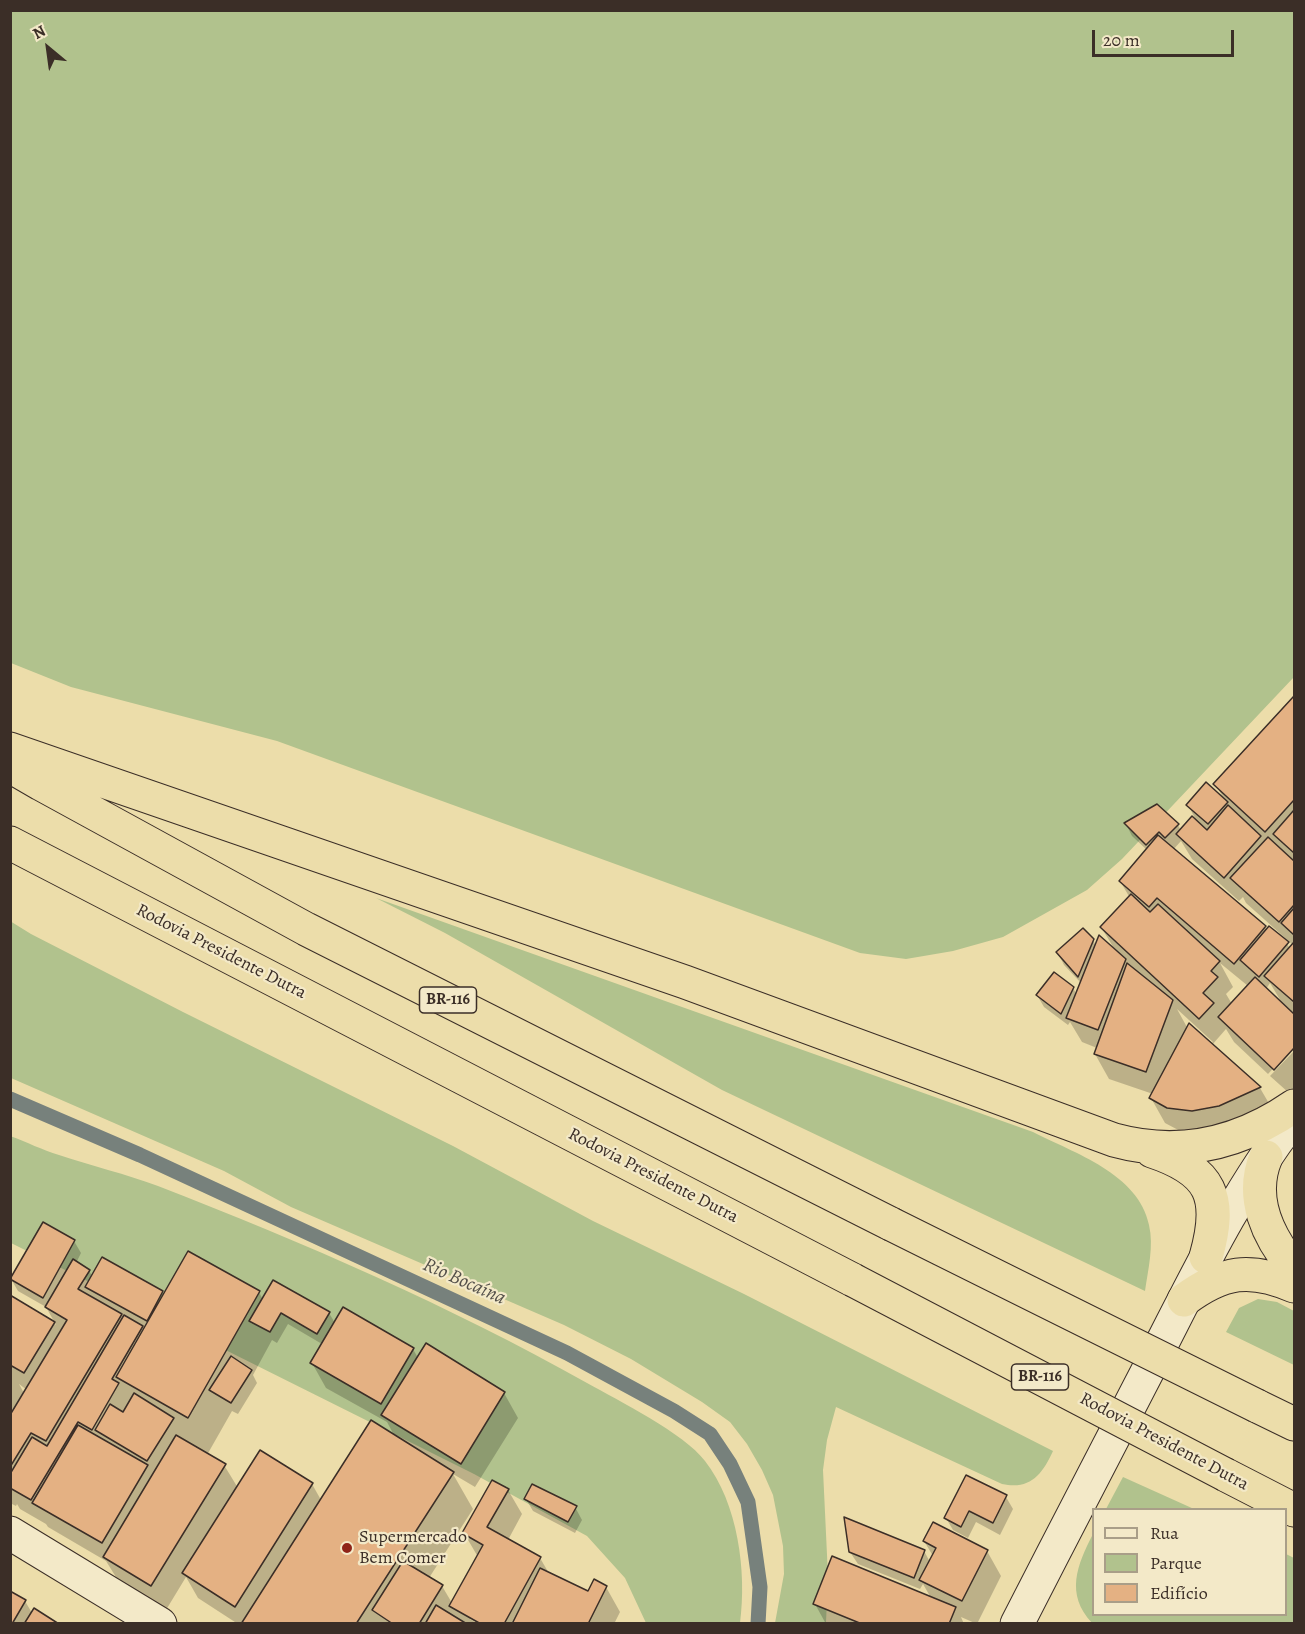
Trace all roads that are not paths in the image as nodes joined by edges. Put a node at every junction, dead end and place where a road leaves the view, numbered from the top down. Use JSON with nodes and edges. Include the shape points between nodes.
{"nodes":[{"id":1,"x":10,"y":749,"type":"edge"},
{"id":2,"x":10,"y":766,"type":"edge"},
{"id":3,"x":10,"y":843,"type":"edge"},
{"id":4,"x":1294,"y":1106,"type":"edge"},
{"id":5,"x":1294,"y":1118,"type":"edge"},
{"id":6,"x":1136,"y":1146,"type":"junction"},
{"id":7,"x":1266,"y":1157,"type":"junction"},
{"id":8,"x":1206,"y":1257,"type":"junction"},
{"id":9,"x":1294,"y":1268,"type":"edge"},
{"id":10,"x":1294,"y":1286,"type":"edge"},
{"id":11,"x":1184,"y":1300,"type":"junction"},
{"id":12,"x":1294,"y":1424,"type":"edge"},
{"id":13,"x":1294,"y":1510,"type":"edge"},
{"id":14,"x":10,"y":1533,"type":"edge"},
{"id":15,"x":160,"y":1623,"type":"edge"},
{"id":16,"x":1017,"y":1623,"type":"edge"}],
"edges":[{"from":1,"to":6,"type":"highway","via":[[685,982],[1091,1133]]},
{"from":2,"to":12,"type":"highway","number":"BR-116","bridge":true,"via":[[306,928]]},
{"from":3,"to":13,"type":"highway","name":"Rodovia Presidente Dutra","number":"BR-116","bridge":true},
{"from":4,"to":6,"type":"highway","via":[[1260,1127],[1224,1141],[1169,1149]]},
{"from":5,"to":7,"type":"main road"},
{"from":6,"to":8,"type":"highway","via":[[1182,1163],[1207,1188],[1215,1218]]},
{"from":7,"to":8,"type":"main road"},
{"from":7,"to":9,"type":"highway","via":[[1258,1182],[1262,1209],[1274,1239]]},
{"from":8,"to":11,"type":"main road"},
{"from":10,"to":11,"type":"highway","via":[[1262,1275],[1240,1273],[1198,1289]]},
{"from":11,"to":16,"type":"main road"},
{"from":14,"to":15,"type":"main road"}]}
